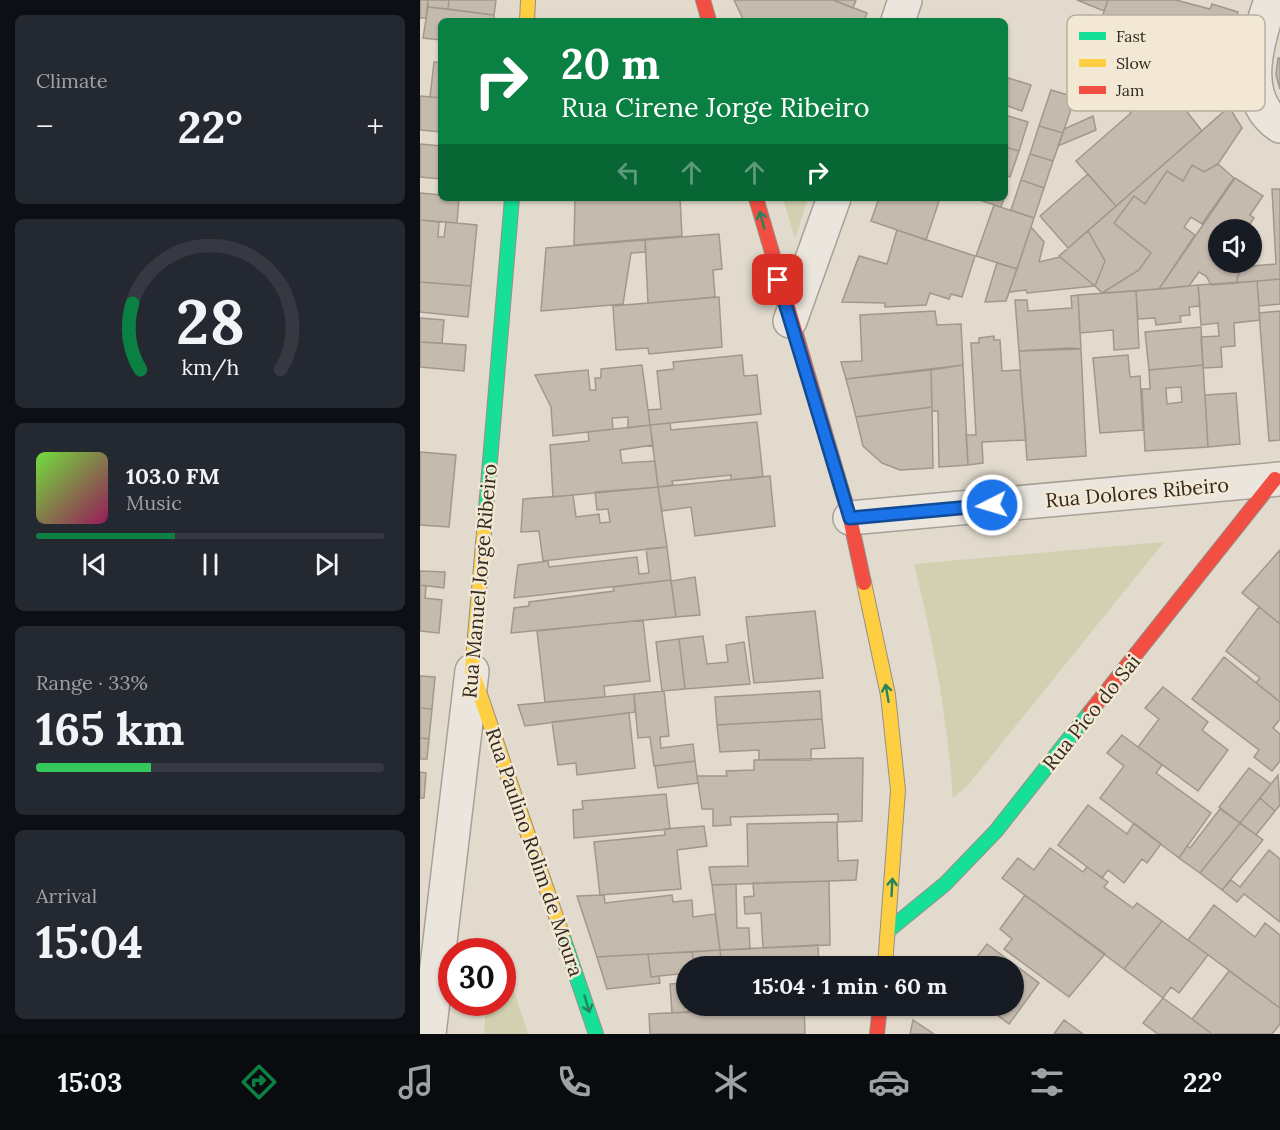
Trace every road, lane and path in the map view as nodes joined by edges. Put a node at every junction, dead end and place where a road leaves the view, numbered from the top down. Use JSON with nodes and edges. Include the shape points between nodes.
{"nodes":[{"id":1,"x":528,"y":0,"type":"edge"},
{"id":2,"x":703,"y":0,"type":"edge"},
{"id":3,"x":905,"y":0,"type":"edge"},
{"id":4,"x":1271,"y":0,"type":"edge"},
{"id":5,"x":527,"y":18,"type":"edge"},
{"id":6,"x":708,"y":18,"type":"edge"},
{"id":7,"x":899,"y":18,"type":"edge"},
{"id":8,"x":1265,"y":25,"type":"edge"},
{"id":9,"x":1265,"y":109,"type":"edge"},
{"id":10,"x":1280,"y":126,"type":"edge"},
{"id":11,"x":512,"y":201,"type":"edge"},
{"id":12,"x":757,"y":201,"type":"edge"},
{"id":13,"x":833,"y":201,"type":"edge"},
{"id":14,"x":790,"y":321,"type":"junction"},
{"id":15,"x":1278,"y":479,"type":"edge"},
{"id":16,"x":850,"y":518,"type":"junction"},
{"id":17,"x":472,"y":671,"type":"junction"},
{"id":18,"x":890,"y":929,"type":"junction"},
{"id":19,"x":886,"y":956,"type":"edge"},
{"id":20,"x":427,"y":1016,"type":"edge"},
{"id":21,"x":879,"y":1016,"type":"edge"},
{"id":22,"x":596,"y":1034,"type":"edge"},
{"id":23,"x":877,"y":1034,"type":"edge"}],
"edges":[{"from":1,"to":5,"type":"street"},
{"from":2,"to":6,"type":"street"},
{"from":3,"to":7,"type":"street"},
{"from":4,"to":8,"type":"street"},
{"from":9,"to":10,"type":"street"},
{"from":11,"to":17,"type":"street","name":"Rua Manuel Jorge Ribeiro"},
{"from":14,"to":12,"type":"street","one_way":true},
{"from":13,"to":14,"type":"street"},
{"from":14,"to":16,"type":"street"},
{"from":15,"to":16,"type":"street","name":"Rua Dolores Ribeiro"},
{"from":15,"to":18,"type":"street","name":"Rua Pico do Sai","via":[[996,831],[945,884]]},
{"from":18,"to":16,"type":"street","one_way":true,"via":[[898,790],[888,695]]},
{"from":17,"to":20,"type":"street","name":"Rua Manuel Jorge Ribeiro"},
{"from":17,"to":22,"type":"street","name":"Rua Paulino Rolim de Moura","one_way":true},
{"from":18,"to":19,"type":"street"},
{"from":21,"to":23,"type":"street"}]}
